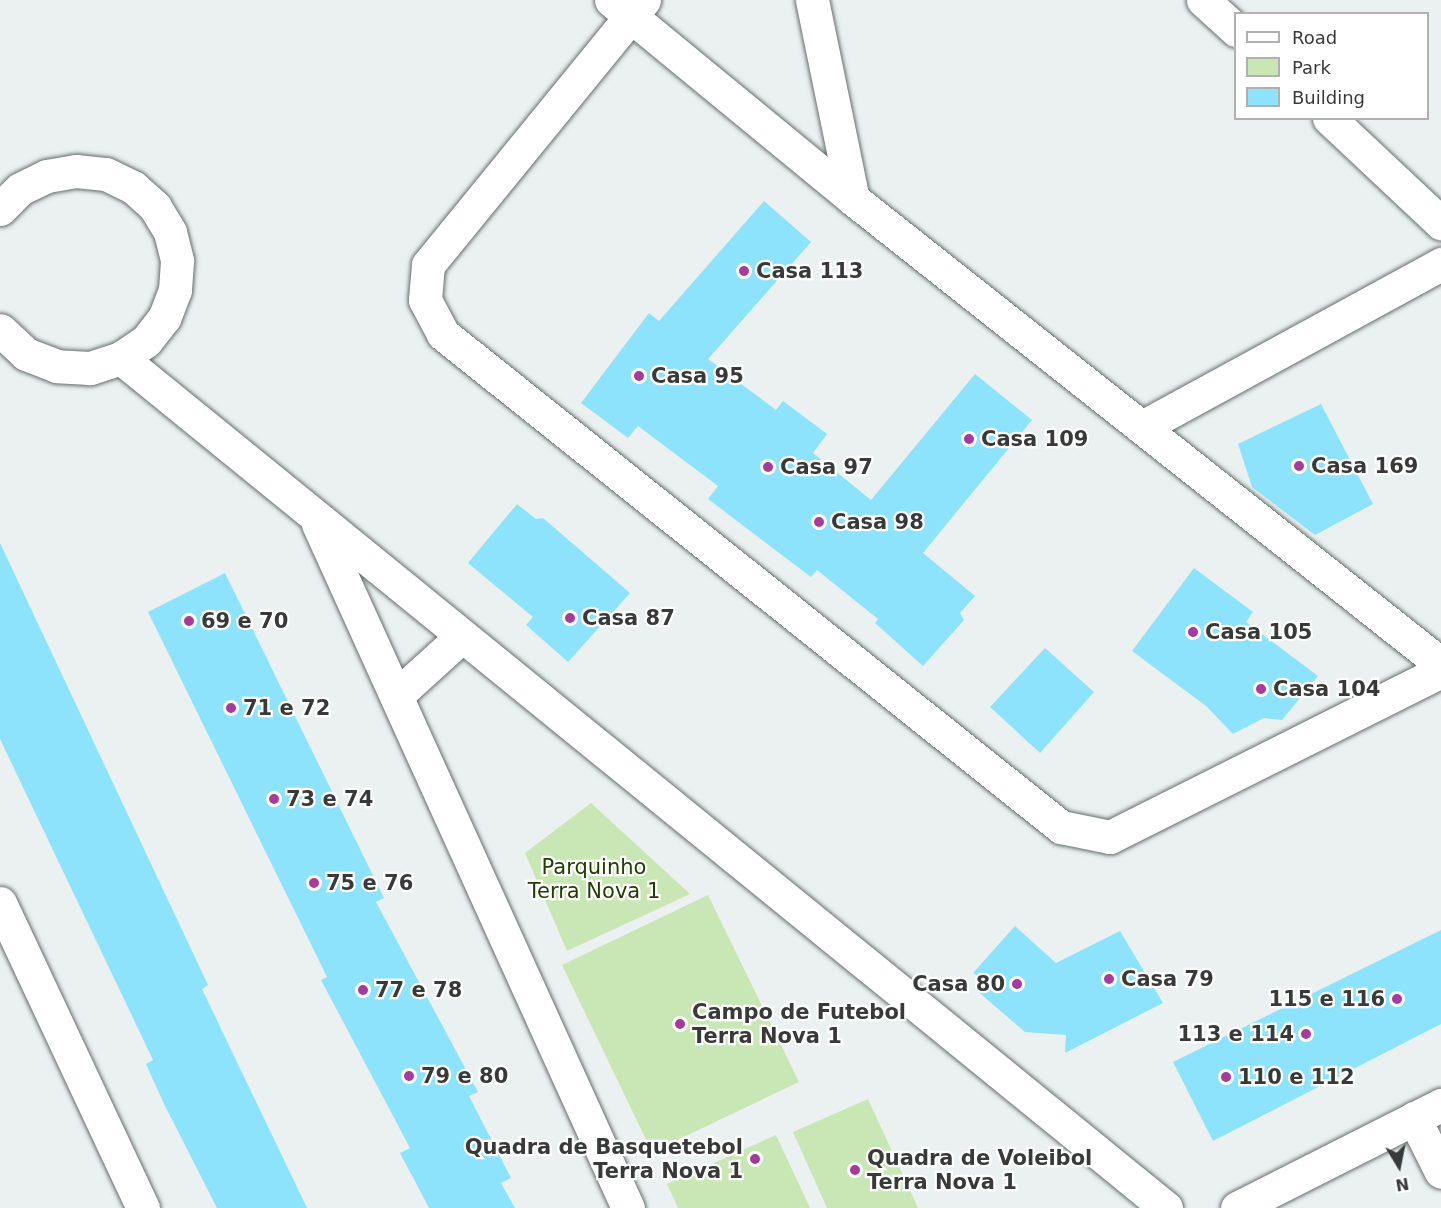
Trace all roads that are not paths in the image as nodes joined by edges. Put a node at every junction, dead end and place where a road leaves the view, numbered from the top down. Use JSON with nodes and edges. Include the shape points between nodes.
{"nodes":[{"id":1,"x":812,"y":0,"type":"edge"},
{"id":2,"x":1203,"y":0,"type":"edge"},
{"id":3,"x":629,"y":5,"type":"edge"},
{"id":4,"x":1234,"y":28,"type":"edge"},
{"id":5,"x":1331,"y":120,"type":"edge"},
{"id":6,"x":7,"y":190,"type":"edge"},
{"id":7,"x":853,"y":199,"type":"junction"},
{"id":8,"x":1441,"y":223,"type":"edge"},
{"id":9,"x":1441,"y":264,"type":"edge"},
{"id":10,"x":0,"y":330,"type":"edge"},
{"id":11,"x":121,"y":358,"type":"junction"},
{"id":12,"x":1142,"y":427,"type":"junction"},
{"id":13,"x":314,"y":516,"type":"junction"},
{"id":14,"x":461,"y":637,"type":"junction"},
{"id":15,"x":1441,"y":664,"type":"edge"},
{"id":16,"x":1441,"y":670,"type":"edge"},
{"id":17,"x":396,"y":696,"type":"junction"},
{"id":18,"x":0,"y":903,"type":"edge"},
{"id":19,"x":1428,"y":1112,"type":"edge"},
{"id":20,"x":1441,"y":1172,"type":"edge"},
{"id":21,"x":143,"y":1208,"type":"edge"},
{"id":22,"x":628,"y":1208,"type":"edge"},
{"id":23,"x":1166,"y":1208,"type":"edge"},
{"id":24,"x":1237,"y":1208,"type":"edge"}],
"edges":[{"from":1,"to":7,"type":"street"},
{"from":2,"to":4,"type":"street"},
{"from":3,"to":7,"type":"street"},
{"from":3,"to":16,"type":"street","via":[[428,264],[425,300],[443,334],[1061,827],[1110,837]]},
{"from":5,"to":8,"type":"street"},
{"from":6,"to":11,"type":"street","via":[[76,171],[106,174],[133,187],[155,207],[170,232],[177,261],[175,290],[164,318],[146,341]]},
{"from":7,"to":12,"type":"street"},
{"from":9,"to":12,"type":"street"},
{"from":10,"to":11,"type":"street","via":[[26,354],[57,366],[90,368]]},
{"from":11,"to":13,"type":"street"},
{"from":12,"to":15,"type":"street"},
{"from":13,"to":14,"type":"street"},
{"from":13,"to":17,"type":"street"},
{"from":14,"to":17,"type":"street"},
{"from":14,"to":23,"type":"street"},
{"from":17,"to":22,"type":"street"},
{"from":18,"to":21,"type":"street"},
{"from":19,"to":20,"type":"street"},
{"from":19,"to":24,"type":"street"}]}
